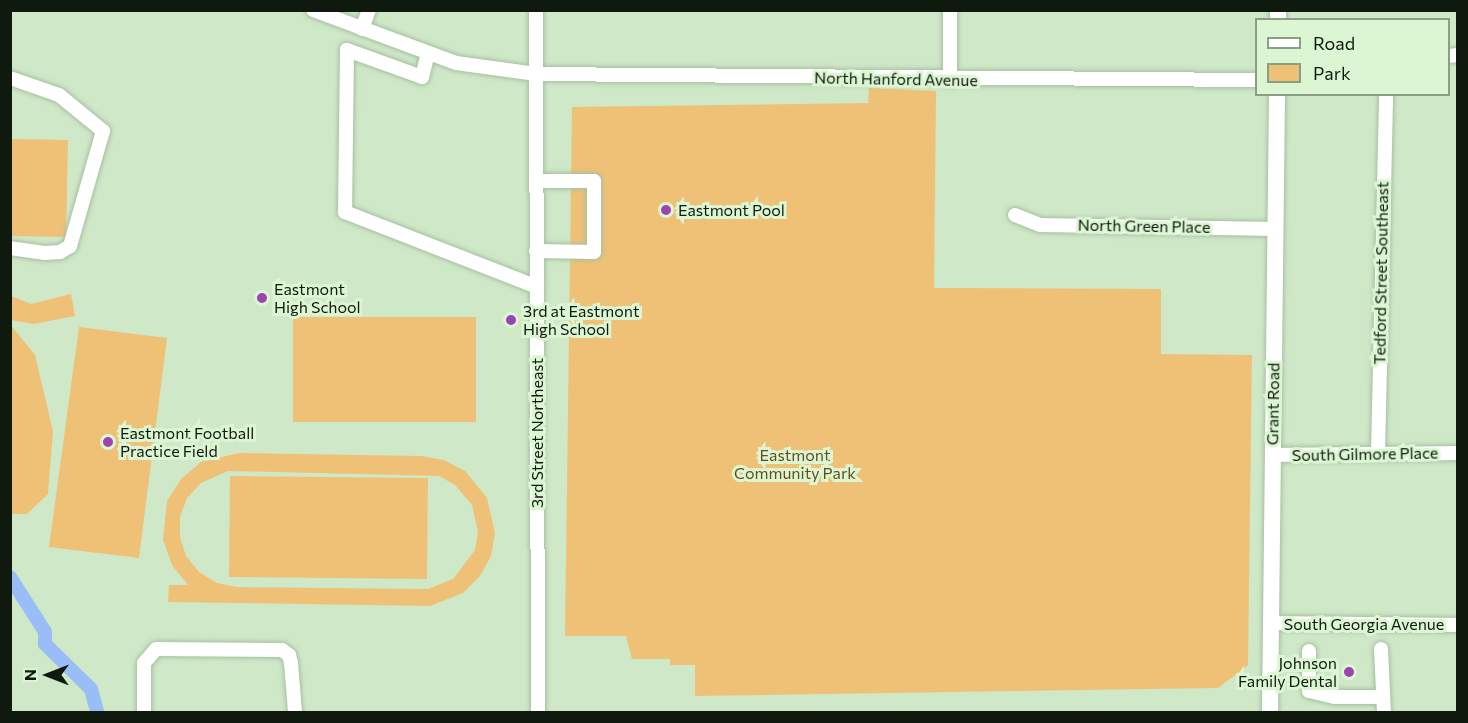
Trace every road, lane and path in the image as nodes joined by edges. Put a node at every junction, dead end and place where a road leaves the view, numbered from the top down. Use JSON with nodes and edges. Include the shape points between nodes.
{"nodes":[{"id":1,"x":313,"y":10,"type":"edge"},
{"id":2,"x":369,"y":10,"type":"edge"},
{"id":3,"x":536,"y":10,"type":"edge"},
{"id":4,"x":950,"y":10,"type":"edge"},
{"id":5,"x":362,"y":29,"type":"junction"},
{"id":6,"x":428,"y":53,"type":"junction"},
{"id":7,"x":536,"y":74,"type":"junction"},
{"id":8,"x":10,"y":78,"type":"edge"},
{"id":9,"x":950,"y":80,"type":"junction"},
{"id":10,"x":1255,"y":80,"type":"edge"},
{"id":11,"x":1277,"y":96,"type":"edge"},
{"id":12,"x":1386,"y":96,"type":"edge"},
{"id":13,"x":536,"y":181,"type":"junction"},
{"id":14,"x":1015,"y":215,"type":"dead end"},
{"id":15,"x":1275,"y":229,"type":"junction"},
{"id":16,"x":10,"y":248,"type":"edge"},
{"id":17,"x":536,"y":251,"type":"junction"},
{"id":18,"x":537,"y":287,"type":"junction"},
{"id":19,"x":1378,"y":453,"type":"junction"},
{"id":20,"x":1458,"y":453,"type":"edge"},
{"id":21,"x":1273,"y":455,"type":"junction"},
{"id":22,"x":1271,"y":623,"type":"junction"},
{"id":23,"x":1458,"y":625,"type":"edge"},
{"id":24,"x":1381,"y":649,"type":"dead end"},
{"id":25,"x":1309,"y":651,"type":"dead end"},
{"id":26,"x":1381,"y":697,"type":"junction"},
{"id":27,"x":144,"y":712,"type":"edge"},
{"id":28,"x":294,"y":712,"type":"edge"},
{"id":29,"x":538,"y":712,"type":"edge"},
{"id":30,"x":1270,"y":712,"type":"edge"},
{"id":31,"x":1384,"y":712,"type":"edge"}],
"edges":[{"from":1,"to":5,"type":"street","name":"North Hanford Avenue"},
{"from":2,"to":5,"type":"street"},
{"from":3,"to":7,"type":"street","name":"3rd Street Northeast"},
{"from":4,"to":9,"type":"street"},
{"from":5,"to":6,"type":"street","name":"North Hanford Avenue"},
{"from":6,"to":7,"type":"street","name":"North Hanford Avenue","via":[[479,69]]},
{"from":6,"to":18,"type":"street","via":[[422,77],[347,50],[345,212]]},
{"from":7,"to":9,"type":"street","name":"North Hanford Avenue"},
{"from":7,"to":13,"type":"street","name":"3rd Street Northeast"},
{"from":8,"to":16,"type":"street","via":[[59,94],[103,131],[70,246],[60,252],[45,253]]},
{"from":9,"to":10,"type":"street","name":"North Hanford Avenue"},
{"from":11,"to":15,"type":"main road","name":"Grant Road"},
{"from":12,"to":19,"type":"street","name":"Tedford Street Southeast"},
{"from":13,"to":17,"type":"street","name":"3rd Street Northeast"},
{"from":13,"to":17,"type":"street","via":[[594,181],[594,252]]},
{"from":14,"to":15,"type":"street","name":"North Green Place","via":[[1040,225]]},
{"from":15,"to":21,"type":"main road","name":"Grant Road"},
{"from":17,"to":18,"type":"street","name":"3rd Street Northeast"},
{"from":18,"to":29,"type":"street","name":"3rd Street Northeast"},
{"from":19,"to":20,"type":"street","name":"South Gilmore Place"},
{"from":19,"to":21,"type":"street","name":"South Gilmore Place"},
{"from":21,"to":22,"type":"main road","name":"Grant Road"},
{"from":22,"to":23,"type":"street","name":"South Georgia Avenue"},
{"from":22,"to":30,"type":"main road","name":"Grant Road"},
{"from":24,"to":26,"type":"street"},
{"from":25,"to":26,"type":"street","via":[[1309,691],[1335,697]]},
{"from":26,"to":31,"type":"street"},
{"from":27,"to":28,"type":"street","via":[[144,663],[156,649],[282,650],[290,655]]}]}
